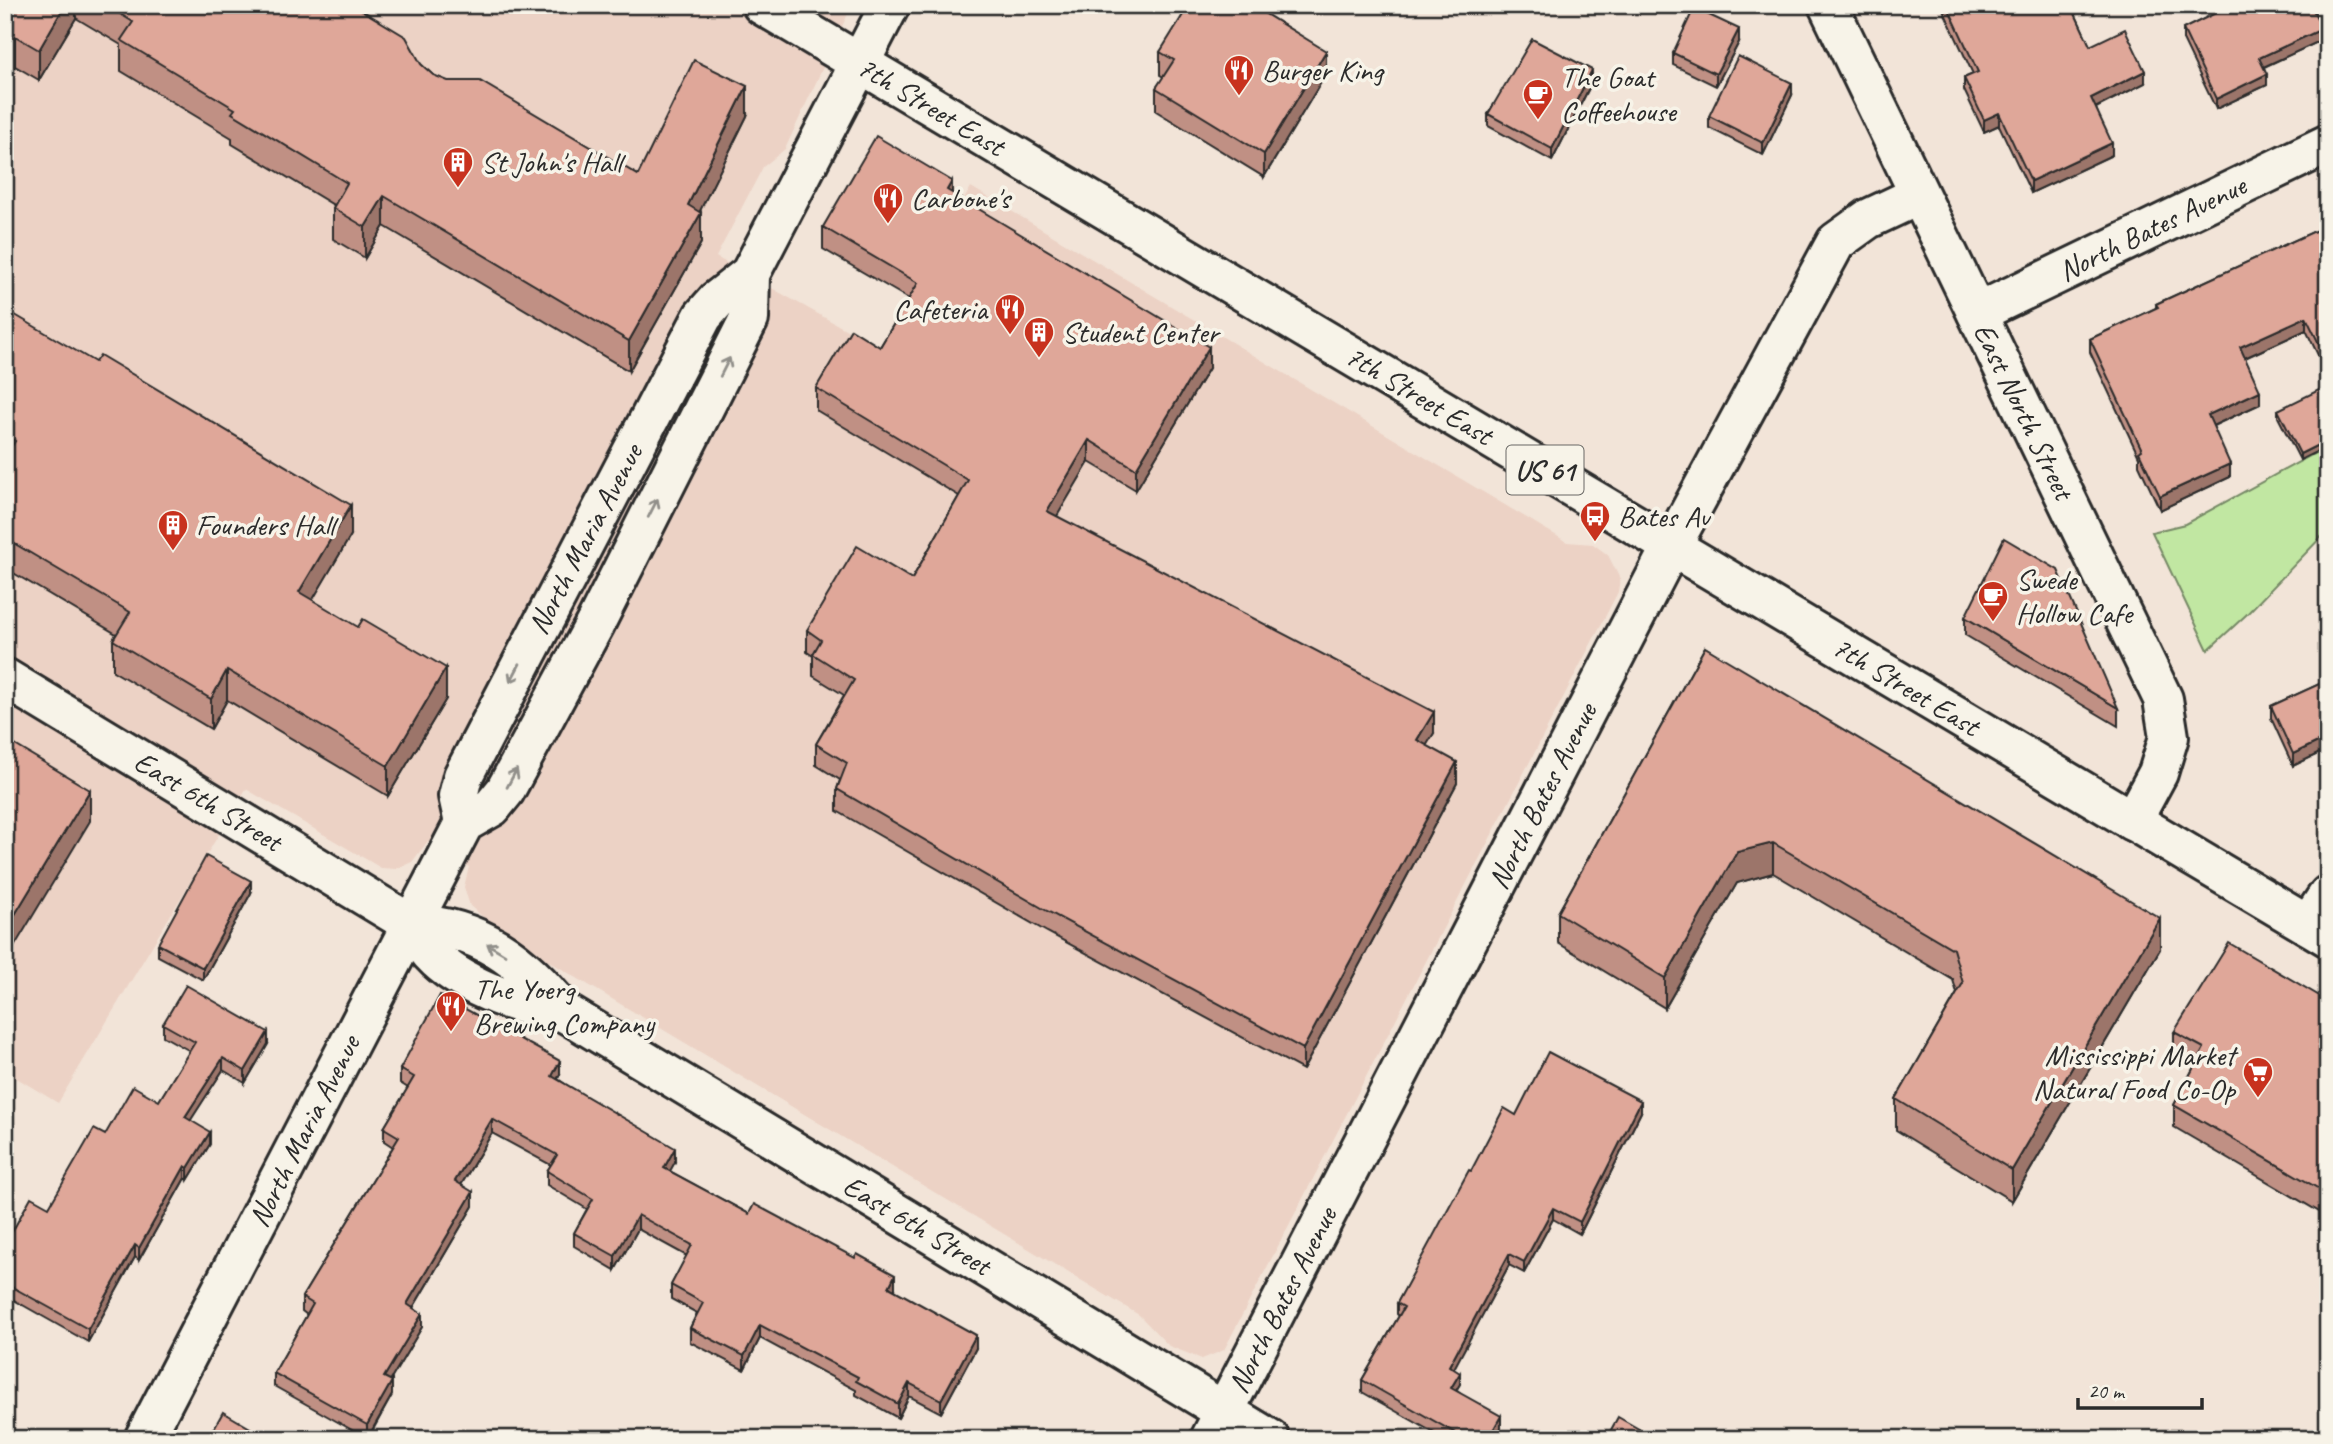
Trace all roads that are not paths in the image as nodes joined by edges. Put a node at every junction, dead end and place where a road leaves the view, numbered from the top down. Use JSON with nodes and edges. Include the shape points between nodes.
{"nodes":[{"id":1,"x":762,"y":5,"type":"edge"},
{"id":2,"x":890,"y":5,"type":"edge"},
{"id":3,"x":1828,"y":5,"type":"edge"},
{"id":4,"x":860,"y":65,"type":"junction"},
{"id":5,"x":2328,"y":144,"type":"edge"},
{"id":6,"x":1919,"y":195,"type":"junction"},
{"id":7,"x":1977,"y":313,"type":"junction"},
{"id":8,"x":1672,"y":545,"type":"junction"},
{"id":9,"x":5,"y":677,"type":"edge"},
{"id":10,"x":2132,"y":821,"type":"junction"},
{"id":11,"x":2321,"y":919,"type":"edge"},
{"id":12,"x":411,"y":924,"type":"junction"},
{"id":13,"x":1217,"y":1425,"type":"edge"},
{"id":14,"x":144,"y":1439,"type":"edge"},
{"id":15,"x":1270,"y":1439,"type":"edge"}],
"edges":[{"from":1,"to":4,"type":"street","name":"7th Street East","number":"US 61"},
{"from":2,"to":4,"type":"street","name":"North Maria Avenue"},
{"from":3,"to":6,"type":"street","name":"East North Street"},
{"from":4,"to":8,"type":"street","name":"7th Street East","number":"US 61"},
{"from":4,"to":12,"type":"street","name":"North Maria Avenue","via":[[750,274],[749,319],[595,624],[505,791],[492,807],[464,823]]},
{"from":5,"to":7,"type":"street","name":"North Bates Avenue"},
{"from":6,"to":7,"type":"street","name":"East North Street"},
{"from":6,"to":8,"type":"street","name":"North Bates Avenue","via":[[1868,219],[1836,242]]},
{"from":7,"to":10,"type":"street","name":"East North Street","via":[[2163,699],[2169,737],[2158,773]]},
{"from":8,"to":10,"type":"street","name":"7th Street East","number":"US 61"},
{"from":8,"to":13,"type":"street","name":"North Bates Avenue"},
{"from":9,"to":12,"type":"street","name":"East 6th Street"},
{"from":10,"to":11,"type":"street","name":"7th Street East","number":"US 61"},
{"from":12,"to":13,"type":"street","name":"East 6th Street","via":[[444,926],[484,942],[529,973],[564,1012]]},
{"from":12,"to":14,"type":"street","name":"North Maria Avenue"},
{"from":13,"to":15,"type":"street","name":"East 6th Street"}]}
